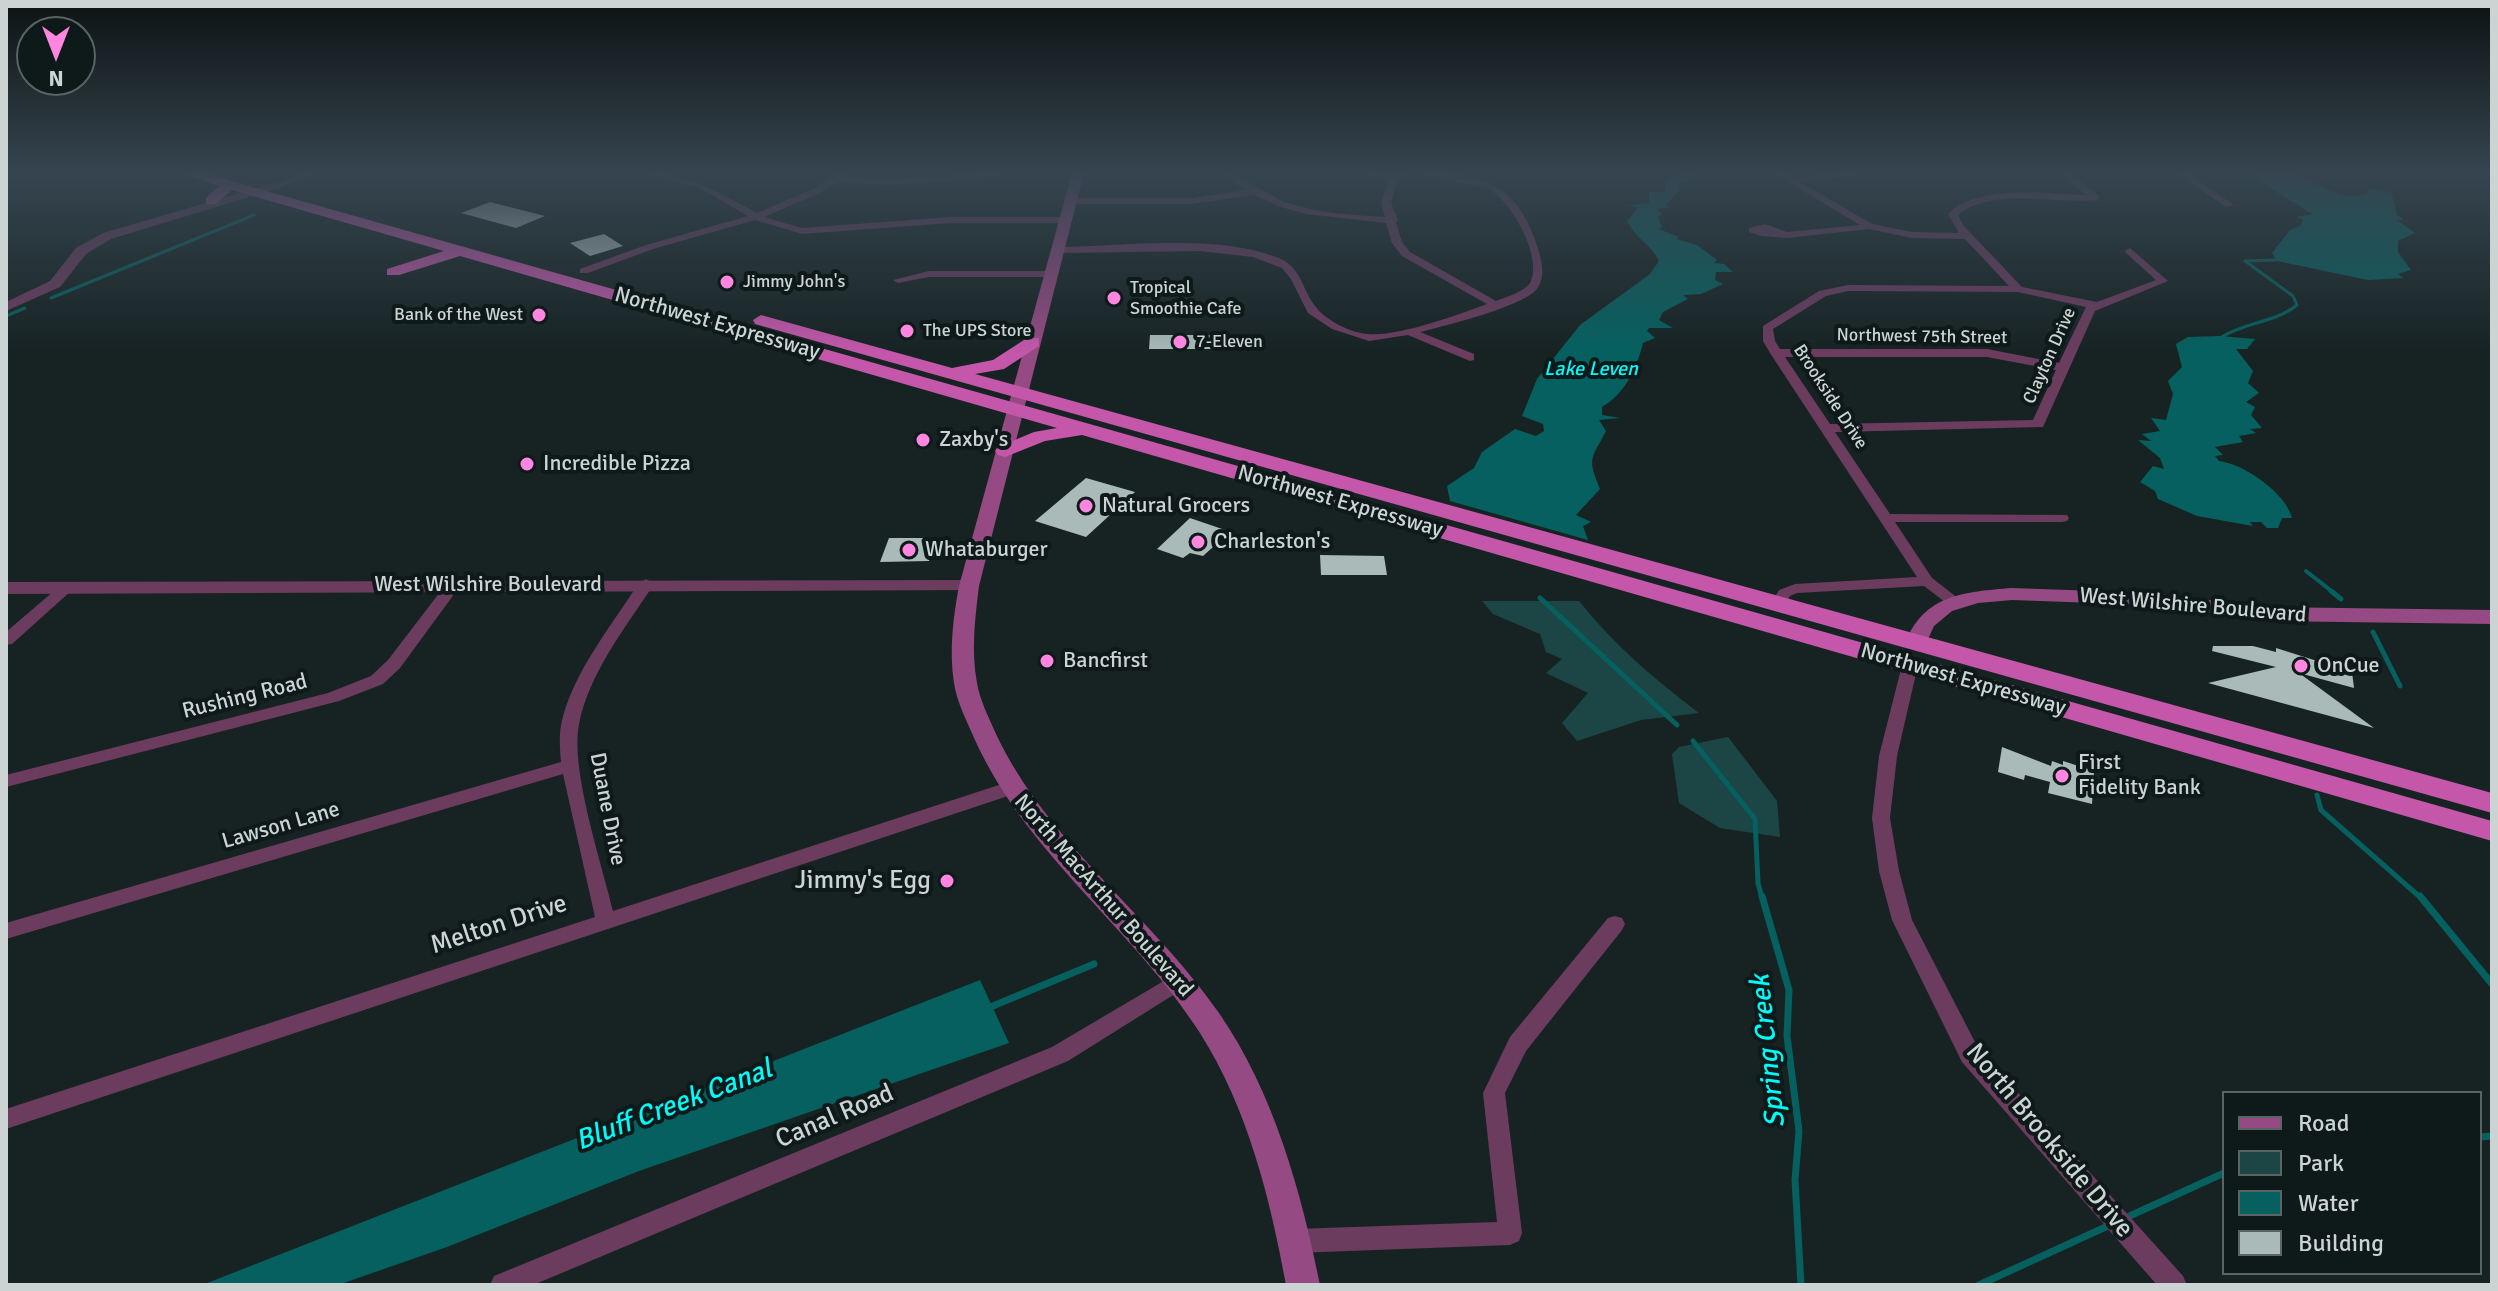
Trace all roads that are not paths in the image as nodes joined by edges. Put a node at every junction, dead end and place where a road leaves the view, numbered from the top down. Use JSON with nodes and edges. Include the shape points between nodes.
{"nodes":[{"id":1,"x":120,"y":233,"type":"edge"},
{"id":2,"x":404,"y":233,"type":"edge"},
{"id":3,"x":446,"y":233,"type":"edge"},
{"id":4,"x":697,"y":233,"type":"edge"},
{"id":5,"x":1063,"y":233,"type":"edge"},
{"id":6,"x":1395,"y":233,"type":"edge"},
{"id":7,"x":1526,"y":233,"type":"edge"},
{"id":8,"x":1791,"y":233,"type":"edge"},
{"id":9,"x":1904,"y":233,"type":"edge"},
{"id":10,"x":1965,"y":233,"type":"edge"},
{"id":11,"x":1783,"y":234,"type":"dead end"},
{"id":12,"x":1967,"y":236,"type":"junction"},
{"id":13,"x":486,"y":243,"type":"junction"},
{"id":14,"x":1059,"y":250,"type":"junction"},
{"id":15,"x":2130,"y":251,"type":"dead end"},
{"id":16,"x":466,"y":253,"type":"junction"},
{"id":17,"x":584,"y":271,"type":"junction"},
{"id":18,"x":397,"y":272,"type":"dead end"},
{"id":19,"x":1052,"y":274,"type":"junction"},
{"id":20,"x":898,"y":280,"type":"dead end"},
{"id":21,"x":2018,"y":289,"type":"junction"},
{"id":22,"x":651,"y":305,"type":"junction"},
{"id":23,"x":1496,"y":305,"type":"junction"},
{"id":24,"x":2094,"y":305,"type":"junction"},
{"id":25,"x":6,"y":307,"type":"edge"},
{"id":26,"x":725,"y":310,"type":"junction"},
{"id":27,"x":706,"y":322,"type":"junction"},
{"id":28,"x":777,"y":324,"type":"junction"},
{"id":29,"x":1408,"y":331,"type":"junction"},
{"id":30,"x":1033,"y":342,"type":"junction"},
{"id":31,"x":1776,"y":353,"type":"junction"},
{"id":32,"x":1470,"y":357,"type":"dead end"},
{"id":33,"x":2065,"y":368,"type":"junction"},
{"id":34,"x":939,"y":370,"type":"junction"},
{"id":35,"x":1018,"y":401,"type":"junction"},
{"id":36,"x":1826,"y":428,"type":"junction"},
{"id":37,"x":1093,"y":432,"type":"junction"},
{"id":38,"x":1005,"y":451,"type":"junction"},
{"id":39,"x":1283,"y":477,"type":"junction"},
{"id":40,"x":1886,"y":518,"type":"junction"},
{"id":41,"x":2062,"y":518,"type":"dead end"},
{"id":42,"x":1927,"y":581,"type":"junction"},
{"id":43,"x":646,"y":584,"type":"junction"},
{"id":44,"x":452,"y":586,"type":"junction"},
{"id":45,"x":969,"y":586,"type":"junction"},
{"id":46,"x":6,"y":588,"type":"edge"},
{"id":47,"x":66,"y":588,"type":"junction"},
{"id":48,"x":1954,"y":602,"type":"junction"},
{"id":49,"x":1778,"y":605,"type":"junction"},
{"id":50,"x":2492,"y":617,"type":"edge"},
{"id":51,"x":6,"y":640,"type":"edge"},
{"id":52,"x":1913,"y":654,"type":"junction"},
{"id":53,"x":570,"y":766,"type":"junction"},
{"id":54,"x":6,"y":781,"type":"edge"},
{"id":55,"x":1011,"y":788,"type":"junction"},
{"id":56,"x":2492,"y":803,"type":"edge"},
{"id":57,"x":2492,"y":831,"type":"edge"},
{"id":58,"x":605,"y":919,"type":"junction"},
{"id":59,"x":1615,"y":924,"type":"dead end"},
{"id":60,"x":6,"y":931,"type":"edge"},
{"id":61,"x":1179,"y":981,"type":"junction"},
{"id":62,"x":6,"y":1119,"type":"edge"},
{"id":63,"x":1295,"y":1241,"type":"junction"},
{"id":64,"x":503,"y":1285,"type":"edge"},
{"id":65,"x":1303,"y":1285,"type":"edge"},
{"id":66,"x":2174,"y":1285,"type":"edge"}],
"edges":[{"from":1,"to":25,"type":"street","via":[[94,242],[55,284]]},
{"from":2,"to":16,"type":"highway","name":"Northwest Expressway"},
{"from":3,"to":13,"type":"highway","name":"Northwest Expressway"},
{"from":4,"to":17,"type":"street"},
{"from":5,"to":14,"type":"main road","name":"North MacArthur Boulevard"},
{"from":6,"to":23,"type":"street","via":[[1406,254]]},
{"from":7,"to":23,"type":"street","via":[[1540,276],[1531,289]]},
{"from":8,"to":11,"type":"street"},
{"from":9,"to":12,"type":"street"},
{"from":10,"to":12,"type":"street"},
{"from":12,"to":21,"type":"street"},
{"from":13,"to":16,"type":"highway"},
{"from":13,"to":17,"type":"highway","name":"Northwest Expressway"},
{"from":14,"to":19,"type":"main road","name":"North MacArthur Boulevard"},
{"from":14,"to":29,"type":"street","via":[[1236,251],[1295,271],[1306,301],[1330,322],[1368,338]]},
{"from":15,"to":24,"type":"street","name":"Clayton Drive","via":[[2159,274],[2162,284]]},
{"from":16,"to":18,"type":"highway"},
{"from":16,"to":22,"type":"highway","name":"Northwest Expressway"},
{"from":17,"to":26,"type":"highway","name":"Northwest Expressway"},
{"from":19,"to":20,"type":"street","via":[[929,274]]},
{"from":19,"to":30,"type":"main road","name":"North MacArthur Boulevard"},
{"from":21,"to":24,"type":"street","name":"Brookside Drive"},
{"from":21,"to":31,"type":"street","name":"Brookside Drive","via":[[1830,291],[1767,328]]},
{"from":22,"to":26,"type":"highway","via":[[705,313]]},
{"from":22,"to":27,"type":"highway","name":"Northwest Expressway"},
{"from":23,"to":29,"type":"street"},
{"from":24,"to":33,"type":"street","name":"Clayton Drive"},
{"from":26,"to":28,"type":"highway","name":"Northwest Expressway"},
{"from":27,"to":28,"type":"highway"},
{"from":27,"to":35,"type":"highway","name":"Northwest Expressway"},
{"from":28,"to":34,"type":"highway","name":"Northwest Expressway"},
{"from":29,"to":32,"type":"street"},
{"from":30,"to":34,"type":"highway","via":[[989,368]]},
{"from":30,"to":35,"type":"main road","name":"North MacArthur Boulevard"},
{"from":31,"to":33,"type":"street","name":"Northwest 75th Street","via":[[1987,353]]},
{"from":31,"to":36,"type":"street","name":"Brookside Drive"},
{"from":33,"to":36,"type":"street","name":"Clayton Drive","via":[[2041,421],[2032,427]]},
{"from":34,"to":35,"type":"highway","name":"Northwest Expressway"},
{"from":35,"to":37,"type":"highway","name":"Northwest Expressway"},
{"from":35,"to":38,"type":"main road","name":"North MacArthur Boulevard"},
{"from":35,"to":39,"type":"highway","name":"Northwest Expressway"},
{"from":36,"to":40,"type":"street","name":"Brookside Drive"},
{"from":37,"to":38,"type":"highway","via":[[1052,433]]},
{"from":37,"to":39,"type":"highway","name":"Northwest Expressway"},
{"from":38,"to":45,"type":"main road","name":"North MacArthur Boulevard"},
{"from":39,"to":49,"type":"highway","name":"Northwest Expressway"},
{"from":39,"to":52,"type":"highway","name":"Northwest Expressway"},
{"from":40,"to":41,"type":"street"},
{"from":40,"to":42,"type":"street","name":"Brookside Drive"},
{"from":42,"to":48,"type":"street","name":"Brookside Drive"},
{"from":42,"to":49,"type":"street","via":[[1795,589],[1784,593]]},
{"from":43,"to":44,"type":"street","name":"West Wilshire Boulevard"},
{"from":43,"to":45,"type":"street","name":"West Wilshire Boulevard"},
{"from":43,"to":53,"type":"street","name":"Duane Drive","via":[[589,674],[569,728]]},
{"from":44,"to":47,"type":"street","name":"West Wilshire Boulevard"},
{"from":44,"to":54,"type":"street","name":"Rushing Road","via":[[377,680],[333,697]]},
{"from":45,"to":55,"type":"main road","name":"North MacArthur Boulevard","via":[[962,643],[966,687]]},
{"from":46,"to":47,"type":"street","name":"West Wilshire Boulevard"},
{"from":47,"to":51,"type":"street"},
{"from":48,"to":50,"type":"main road","name":"West Wilshire Boulevard","via":[[2012,594],[2151,599],[2267,614]]},
{"from":48,"to":52,"type":"main road","name":"West Wilshire Boulevard","via":[[1924,623]]},
{"from":49,"to":52,"type":"highway","name":"Northwest Expressway"},
{"from":52,"to":56,"type":"highway","name":"Northwest Expressway"},
{"from":52,"to":57,"type":"highway","name":"Northwest Expressway"},
{"from":52,"to":66,"type":"street","name":"North Brookside Drive","via":[[1888,756],[1881,818],[1902,920],[1970,1055]]},
{"from":53,"to":58,"type":"street","name":"Duane Drive"},
{"from":53,"to":60,"type":"street","name":"Lawson Lane"},
{"from":55,"to":58,"type":"street","name":"Melton Drive"},
{"from":55,"to":61,"type":"main road","name":"North MacArthur Boulevard"},
{"from":58,"to":62,"type":"street","name":"Melton Drive"},
{"from":59,"to":63,"type":"street","via":[[1518,1044],[1494,1093],[1510,1233]]},
{"from":61,"to":63,"type":"main road","name":"North MacArthur Boulevard","via":[[1238,1076],[1260,1126]]},
{"from":61,"to":64,"type":"street","name":"Canal Road","via":[[1060,1054]]},
{"from":63,"to":65,"type":"main road","name":"North MacArthur Boulevard"}]}
